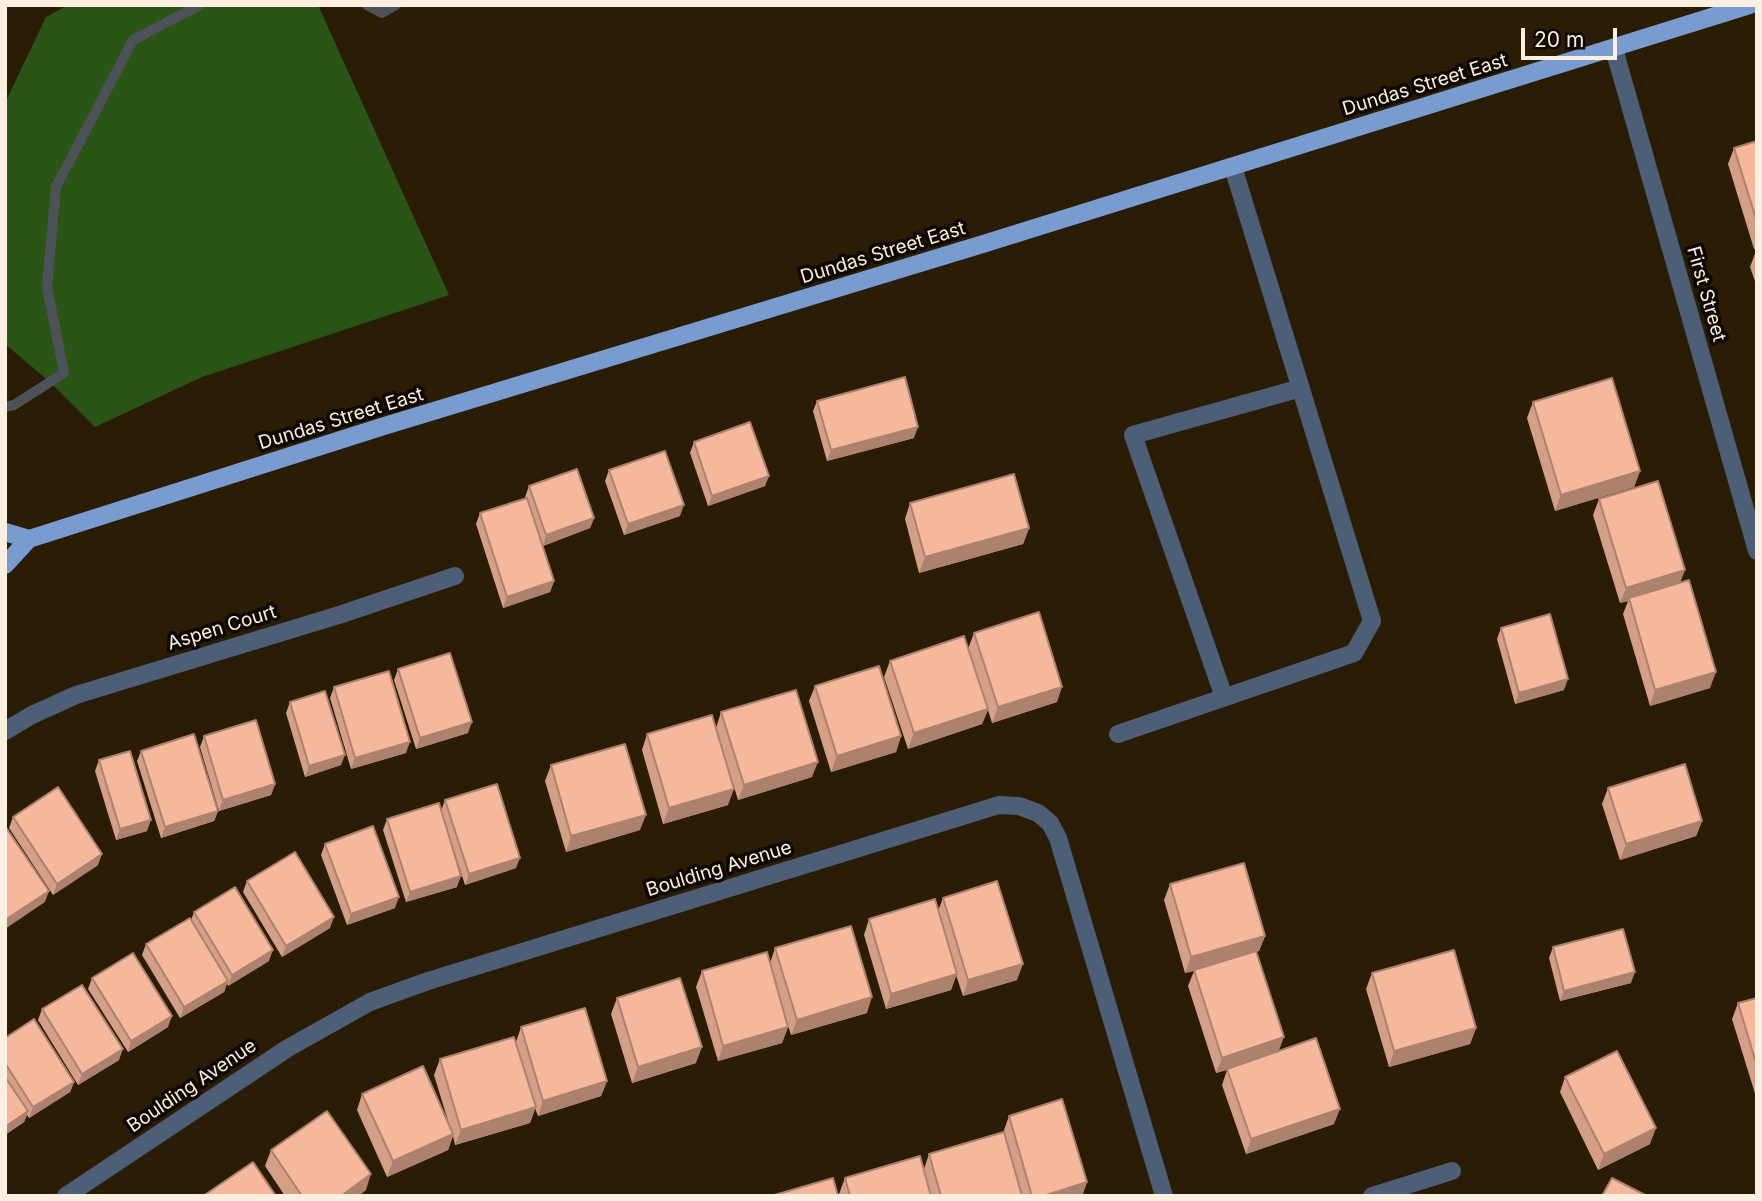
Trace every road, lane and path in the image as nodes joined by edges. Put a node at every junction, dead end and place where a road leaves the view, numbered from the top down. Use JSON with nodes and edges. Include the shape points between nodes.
{"nodes":[{"id":1,"x":1750,"y":5,"type":"edge"},
{"id":2,"x":1614,"y":49,"type":"junction"},
{"id":3,"x":1233,"y":167,"type":"junction"},
{"id":4,"x":1301,"y":388,"type":"junction"},
{"id":5,"x":5,"y":532,"type":"edge"},
{"id":6,"x":29,"y":539,"type":"junction"},
{"id":7,"x":1757,"y":551,"type":"edge"},
{"id":8,"x":5,"y":565,"type":"edge"},
{"id":9,"x":455,"y":576,"type":"dead end"},
{"id":10,"x":1224,"y":697,"type":"junction"},
{"id":11,"x":5,"y":731,"type":"edge"},
{"id":12,"x":1118,"y":734,"type":"dead end"},
{"id":13,"x":1452,"y":1171,"type":"dead end"},
{"id":14,"x":66,"y":1196,"type":"edge"},
{"id":15,"x":1164,"y":1196,"type":"edge"},
{"id":16,"x":1372,"y":1196,"type":"edge"}],
"edges":[{"from":1,"to":2,"type":"main road","name":"Dundas Street East"},
{"from":2,"to":3,"type":"main road","name":"Dundas Street East"},
{"from":2,"to":7,"type":"street","name":"First Street"},
{"from":3,"to":4,"type":"street"},
{"from":3,"to":6,"type":"main road","name":"Dundas Street East"},
{"from":4,"to":10,"type":"street","via":[[1373,621],[1354,653]]},
{"from":4,"to":10,"type":"street","via":[[1133,435]]},
{"from":5,"to":6,"type":"main road"},
{"from":6,"to":8,"type":"main road","name":"Dundas Street East"},
{"from":9,"to":11,"type":"street","name":"Aspen Court","via":[[76,695]]},
{"from":10,"to":12,"type":"street"},
{"from":13,"to":16,"type":"street"},
{"from":14,"to":15,"type":"street","name":"Boulding Avenue","via":[[288,1048],[370,1002],[999,806],[1038,813],[1058,838]]}]}
